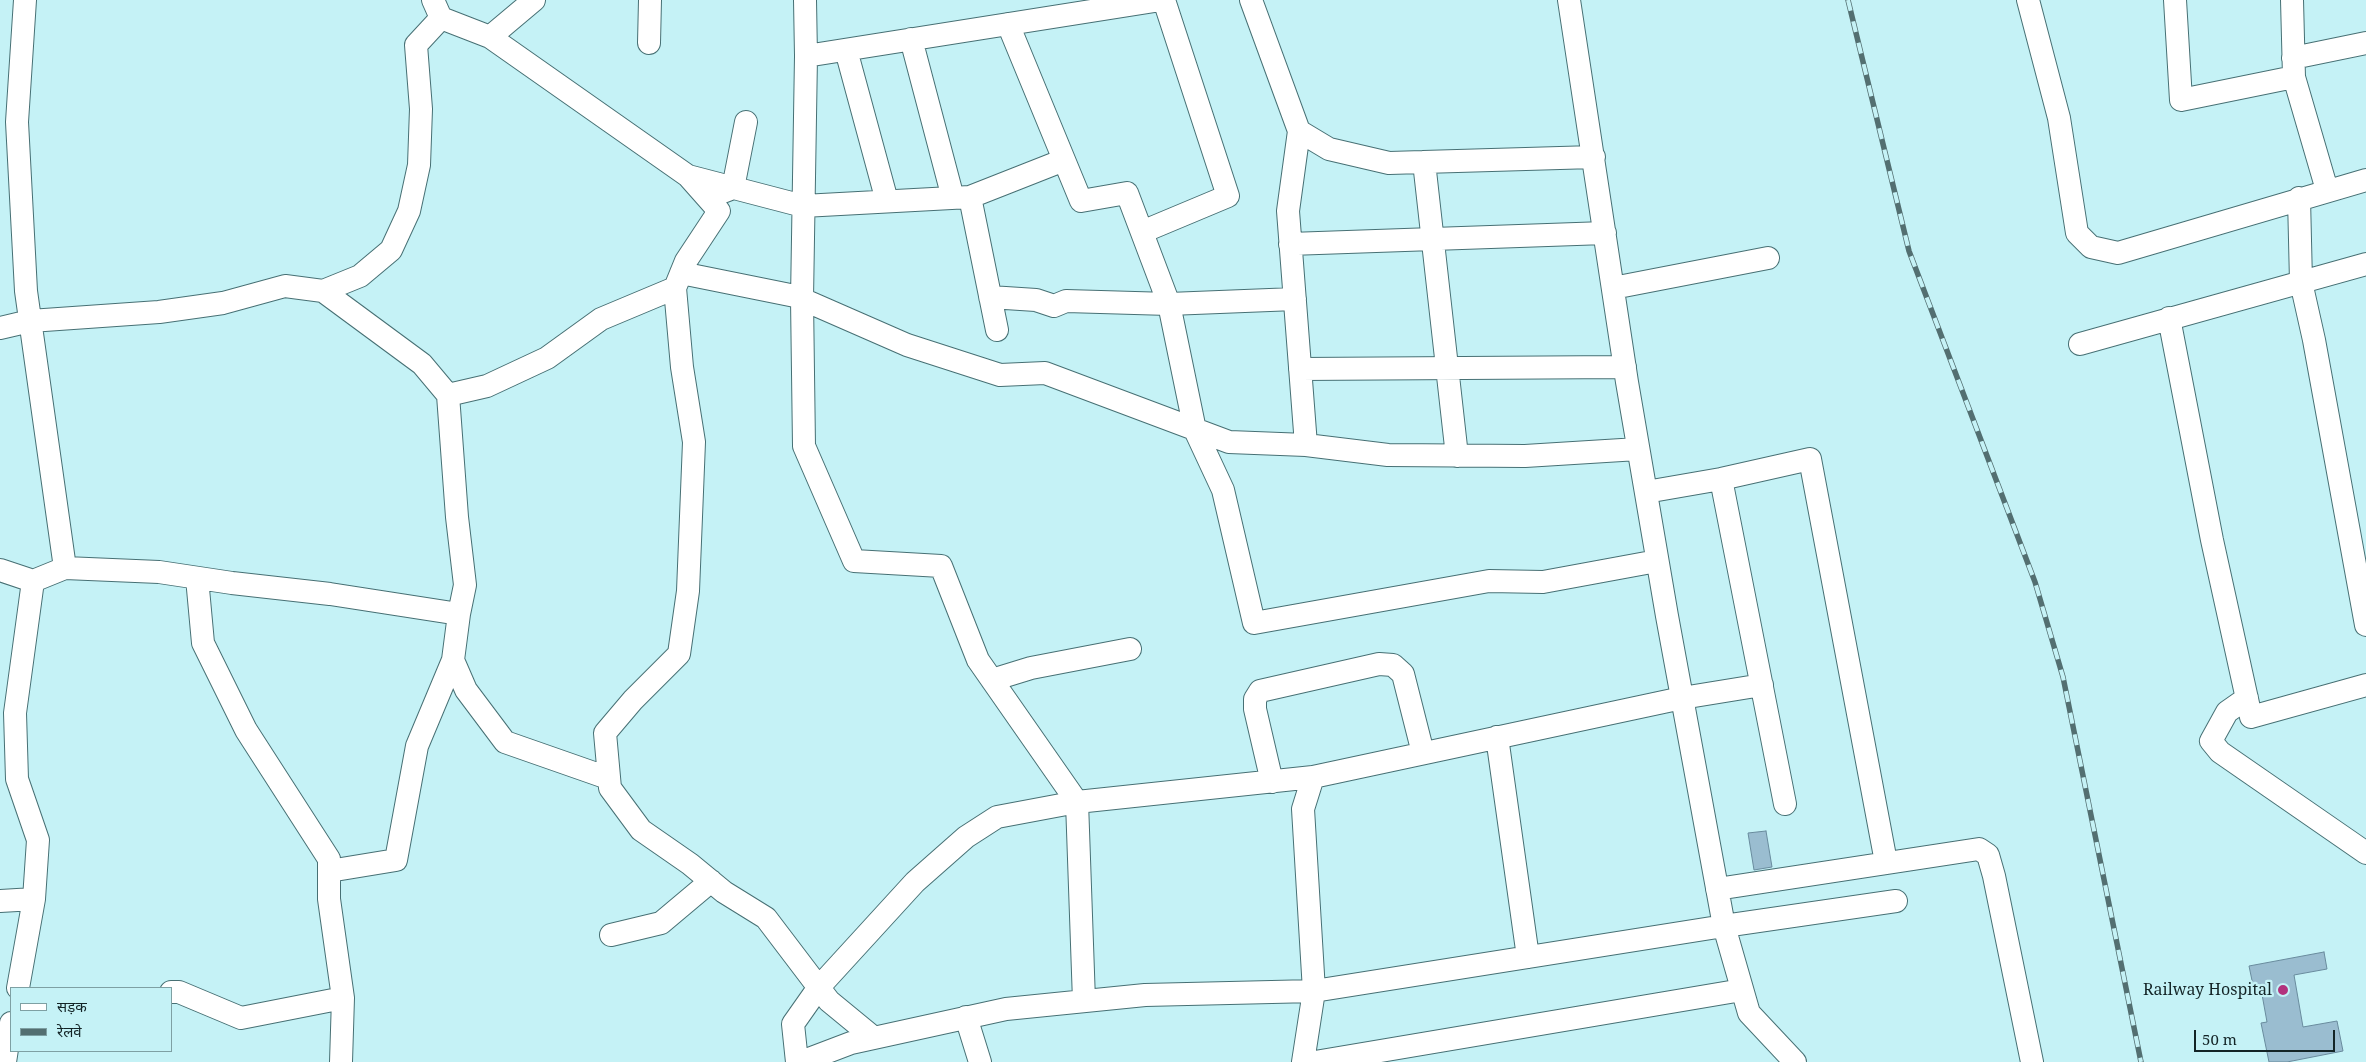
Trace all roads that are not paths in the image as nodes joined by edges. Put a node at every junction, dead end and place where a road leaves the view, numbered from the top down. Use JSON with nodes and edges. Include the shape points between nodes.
{"nodes":[{"id":1,"x":25,"y":0,"type":"edge"},
{"id":2,"x":534,"y":0,"type":"edge"},
{"id":3,"x":650,"y":0,"type":"edge"},
{"id":4,"x":805,"y":0,"type":"edge"},
{"id":5,"x":1163,"y":0,"type":"edge"},
{"id":6,"x":1251,"y":0,"type":"edge"},
{"id":7,"x":1569,"y":0,"type":"edge"},
{"id":8,"x":2028,"y":0,"type":"edge"},
{"id":9,"x":2175,"y":0,"type":"edge"},
{"id":10,"x":2292,"y":0,"type":"edge"},
{"id":11,"x":437,"y":9,"type":"edge"},
{"id":12,"x":1008,"y":24,"type":"junction"},
{"id":13,"x":490,"y":37,"type":"junction"},
{"id":14,"x":911,"y":39,"type":"junction"},
{"id":15,"x":649,"y":43,"type":"dead end"},
{"id":16,"x":2366,"y":43,"type":"edge"},
{"id":17,"x":846,"y":50,"type":"junction"},
{"id":18,"x":806,"y":56,"type":"junction"},
{"id":19,"x":2293,"y":68,"type":"junction"},
{"id":20,"x":746,"y":122,"type":"dead end"},
{"id":21,"x":1299,"y":130,"type":"junction"},
{"id":22,"x":1594,"y":157,"type":"junction"},
{"id":23,"x":1064,"y":160,"type":"junction"},
{"id":24,"x":1424,"y":162,"type":"junction"},
{"id":25,"x":688,"y":176,"type":"junction"},
{"id":26,"x":2366,"y":180,"type":"edge"},
{"id":27,"x":733,"y":188,"type":"junction"},
{"id":28,"x":2327,"y":190,"type":"junction"},
{"id":29,"x":961,"y":197,"type":"junction"},
{"id":30,"x":2298,"y":198,"type":"junction"},
{"id":31,"x":708,"y":199,"type":"junction"},
{"id":32,"x":887,"y":201,"type":"junction"},
{"id":33,"x":803,"y":206,"type":"junction"},
{"id":34,"x":1142,"y":232,"type":"junction"},
{"id":35,"x":1605,"y":233,"type":"junction"},
{"id":36,"x":1433,"y":239,"type":"junction"},
{"id":37,"x":1290,"y":244,"type":"junction"},
{"id":38,"x":1768,"y":258,"type":"dead end"},
{"id":39,"x":2366,"y":264,"type":"edge"},
{"id":40,"x":678,"y":280,"type":"junction"},
{"id":41,"x":2301,"y":282,"type":"junction"},
{"id":42,"x":1613,"y":288,"type":"junction"},
{"id":43,"x":323,"y":291,"type":"junction"},
{"id":44,"x":990,"y":297,"type":"junction"},
{"id":45,"x":802,"y":299,"type":"junction"},
{"id":46,"x":1295,"y":299,"type":"junction"},
{"id":47,"x":1169,"y":304,"type":"junction"},
{"id":48,"x":2169,"y":318,"type":"junction"},
{"id":49,"x":30,"y":321,"type":"junction"},
{"id":50,"x":0,"y":328,"type":"edge"},
{"id":51,"x":997,"y":330,"type":"dead end"},
{"id":52,"x":2080,"y":344,"type":"dead end"},
{"id":53,"x":1625,"y":367,"type":"junction"},
{"id":54,"x":1447,"y":368,"type":"junction"},
{"id":55,"x":1300,"y":369,"type":"junction"},
{"id":56,"x":448,"y":395,"type":"junction"},
{"id":57,"x":1195,"y":430,"type":"junction"},
{"id":58,"x":1306,"y":446,"type":"junction"},
{"id":59,"x":1638,"y":449,"type":"junction"},
{"id":60,"x":1457,"y":456,"type":"junction"},
{"id":61,"x":1721,"y":479,"type":"junction"},
{"id":62,"x":1646,"y":492,"type":"junction"},
{"id":63,"x":1657,"y":561,"type":"junction"},
{"id":64,"x":65,"y":568,"type":"junction"},
{"id":65,"x":0,"y":570,"type":"edge"},
{"id":66,"x":197,"y":578,"type":"junction"},
{"id":67,"x":34,"y":581,"type":"junction"},
{"id":68,"x":459,"y":614,"type":"junction"},
{"id":69,"x":2366,"y":625,"type":"edge"},
{"id":70,"x":1130,"y":649,"type":"dead end"},
{"id":71,"x":453,"y":660,"type":"junction"},
{"id":72,"x":992,"y":680,"type":"junction"},
{"id":73,"x":1762,"y":685,"type":"junction"},
{"id":74,"x":2366,"y":685,"type":"edge"},
{"id":75,"x":1682,"y":698,"type":"junction"},
{"id":76,"x":2247,"y":698,"type":"junction"},
{"id":77,"x":8,"y":714,"type":"edge"},
{"id":78,"x":1497,"y":737,"type":"junction"},
{"id":79,"x":1422,"y":754,"type":"junction"},
{"id":80,"x":1313,"y":777,"type":"junction"},
{"id":81,"x":608,"y":778,"type":"junction"},
{"id":82,"x":1272,"y":782,"type":"junction"},
{"id":83,"x":1077,"y":802,"type":"junction"},
{"id":84,"x":1785,"y":804,"type":"dead end"},
{"id":85,"x":2366,"y":853,"type":"edge"},
{"id":86,"x":1886,"y":862,"type":"junction"},
{"id":87,"x":329,"y":871,"type":"junction"},
{"id":88,"x":711,"y":881,"type":"junction"},
{"id":89,"x":1717,"y":889,"type":"junction"},
{"id":90,"x":34,"y":899,"type":"junction"},
{"id":91,"x":1896,"y":901,"type":"dead end"},
{"id":92,"x":0,"y":902,"type":"edge"},
{"id":93,"x":1724,"y":926,"type":"junction"},
{"id":94,"x":611,"y":935,"type":"dead end"},
{"id":95,"x":1528,"y":957,"type":"junction"},
{"id":96,"x":18,"y":987,"type":"edge"},
{"id":97,"x":819,"y":987,"type":"junction"},
{"id":98,"x":1742,"y":990,"type":"junction"},
{"id":99,"x":1314,"y":991,"type":"junction"},
{"id":100,"x":172,"y":992,"type":"edge"},
{"id":101,"x":343,"y":998,"type":"junction"},
{"id":102,"x":1084,"y":1001,"type":"junction"},
{"id":103,"x":966,"y":1017,"type":"junction"},
{"id":104,"x":10,"y":1030,"type":"edge"},
{"id":105,"x":874,"y":1038,"type":"junction"},
{"id":106,"x":1400,"y":1055,"type":"edge"},
{"id":107,"x":5,"y":1062,"type":"edge"},
{"id":108,"x":341,"y":1062,"type":"edge"},
{"id":109,"x":797,"y":1062,"type":"edge"},
{"id":110,"x":801,"y":1062,"type":"edge"},
{"id":111,"x":980,"y":1062,"type":"edge"},
{"id":112,"x":1303,"y":1062,"type":"edge"},
{"id":113,"x":1315,"y":1062,"type":"edge"},
{"id":114,"x":1795,"y":1062,"type":"edge"},
{"id":115,"x":2032,"y":1062,"type":"edge"}],
"edges":[{"from":1,"to":49,"type":"street","via":[[17,122]]},
{"from":2,"to":13,"type":"street"},
{"from":3,"to":15,"type":"street"},
{"from":4,"to":18,"type":"street"},
{"from":5,"to":12,"type":"street"},
{"from":5,"to":34,"type":"street","via":[[1228,196]]},
{"from":6,"to":21,"type":"street"},
{"from":7,"to":22,"type":"street"},
{"from":8,"to":30,"type":"street","via":[[2059,118],[2078,233],[2091,247],[2118,253]]},
{"from":9,"to":19,"type":"street","via":[[2181,100]]},
{"from":10,"to":19,"type":"street"},
{"from":11,"to":13,"type":"street"},
{"from":11,"to":43,"type":"street","via":[[416,45],[421,109],[419,165],[409,211],[391,250],[360,276]]},
{"from":12,"to":14,"type":"street"},
{"from":12,"to":23,"type":"street"},
{"from":13,"to":25,"type":"street"},
{"from":14,"to":17,"type":"street"},
{"from":14,"to":29,"type":"street"},
{"from":16,"to":19,"type":"street"},
{"from":17,"to":18,"type":"street"},
{"from":17,"to":32,"type":"street"},
{"from":18,"to":33,"type":"street"},
{"from":19,"to":28,"type":"street"},
{"from":20,"to":27,"type":"street"},
{"from":21,"to":24,"type":"street","via":[[1329,149],[1390,163]]},
{"from":21,"to":37,"type":"street","via":[[1288,211]]},
{"from":22,"to":24,"type":"street"},
{"from":22,"to":35,"type":"street"},
{"from":23,"to":29,"type":"street"},
{"from":23,"to":34,"type":"street","via":[[1081,201],[1127,193]]},
{"from":24,"to":36,"type":"street"},
{"from":25,"to":27,"type":"street"},
{"from":25,"to":31,"type":"street"},
{"from":26,"to":28,"type":"street"},
{"from":27,"to":31,"type":"street"},
{"from":27,"to":33,"type":"street"},
{"from":28,"to":30,"type":"street"},
{"from":29,"to":32,"type":"street"},
{"from":29,"to":44,"type":"street"},
{"from":30,"to":41,"type":"street"},
{"from":31,"to":40,"type":"street","via":[[719,211],[686,260]]},
{"from":32,"to":33,"type":"street"},
{"from":33,"to":45,"type":"street"},
{"from":34,"to":47,"type":"street"},
{"from":35,"to":36,"type":"street"},
{"from":35,"to":42,"type":"street"},
{"from":36,"to":37,"type":"street"},
{"from":36,"to":54,"type":"street"},
{"from":37,"to":46,"type":"street"},
{"from":38,"to":42,"type":"street"},
{"from":39,"to":41,"type":"street"},
{"from":40,"to":45,"type":"street"},
{"from":40,"to":56,"type":"street","via":[[601,318],[547,358],[487,386]]},
{"from":40,"to":81,"type":"street","via":[[682,367],[694,442],[688,591],[679,654],[604,733]]},
{"from":41,"to":48,"type":"street"},
{"from":41,"to":69,"type":"street"},
{"from":42,"to":53,"type":"street"},
{"from":43,"to":49,"type":"street","via":[[285,286],[222,303],[159,312]]},
{"from":43,"to":56,"type":"street","via":[[422,364]]},
{"from":44,"to":47,"type":"street","via":[[1036,300],[1054,306],[1066,301]]},
{"from":44,"to":51,"type":"street"},
{"from":45,"to":57,"type":"street","via":[[907,345],[1000,375],[1045,373]]},
{"from":45,"to":72,"type":"street","via":[[804,446],[854,561],[941,566],[978,660]]},
{"from":46,"to":47,"type":"street"},
{"from":46,"to":55,"type":"street"},
{"from":47,"to":57,"type":"street"},
{"from":48,"to":52,"type":"street"},
{"from":48,"to":76,"type":"street","via":[[2212,540]]},
{"from":49,"to":50,"type":"street"},
{"from":49,"to":64,"type":"street"},
{"from":53,"to":54,"type":"street"},
{"from":53,"to":59,"type":"street"},
{"from":54,"to":55,"type":"street"},
{"from":54,"to":60,"type":"street"},
{"from":55,"to":58,"type":"street"},
{"from":56,"to":68,"type":"street","via":[[465,584]]},
{"from":57,"to":58,"type":"street","via":[[1229,442]]},
{"from":57,"to":63,"type":"street","via":[[1222,490],[1254,623],[1489,581],[1543,582]]},
{"from":58,"to":60,"type":"street","via":[[1388,455]]},
{"from":59,"to":60,"type":"street","via":[[1525,456]]},
{"from":59,"to":62,"type":"street"},
{"from":61,"to":62,"type":"street"},
{"from":61,"to":73,"type":"street"},
{"from":61,"to":86,"type":"street","via":[[1810,460]]},
{"from":62,"to":63,"type":"street"},
{"from":63,"to":75,"type":"street"},
{"from":64,"to":66,"type":"street","via":[[159,572]]},
{"from":64,"to":67,"type":"street"},
{"from":65,"to":67,"type":"street"},
{"from":66,"to":68,"type":"street"},
{"from":66,"to":87,"type":"street","via":[[203,642],[246,730],[329,859]]},
{"from":67,"to":77,"type":"street"},
{"from":68,"to":71,"type":"street"},
{"from":70,"to":72,"type":"street","via":[[1031,668]]},
{"from":71,"to":81,"type":"street","via":[[466,690],[504,742]]},
{"from":71,"to":87,"type":"street","via":[[417,746],[396,860]]},
{"from":72,"to":83,"type":"street"},
{"from":73,"to":75,"type":"street"},
{"from":73,"to":84,"type":"street"},
{"from":74,"to":76,"type":"street","via":[[2251,717]]},
{"from":75,"to":78,"type":"street"},
{"from":75,"to":89,"type":"street"},
{"from":76,"to":85,"type":"street","via":[[2227,712],[2211,741],[2220,752]]},
{"from":77,"to":90,"type":"street","via":[[17,779],[38,840]]},
{"from":78,"to":79,"type":"street"},
{"from":78,"to":95,"type":"street"},
{"from":79,"to":80,"type":"street"},
{"from":79,"to":82,"type":"street","via":[[1403,674],[1393,665],[1379,664],[1260,691],[1254,699],[1255,709]]},
{"from":80,"to":82,"type":"street"},
{"from":80,"to":99,"type":"street","via":[[1303,809]]},
{"from":81,"to":88,"type":"street","via":[[610,788],[641,830]]},
{"from":82,"to":83,"type":"street"},
{"from":83,"to":97,"type":"street","via":[[997,817],[966,837],[915,882]]},
{"from":83,"to":102,"type":"street"},
{"from":86,"to":89,"type":"street"},
{"from":86,"to":115,"type":"street","via":[[1979,849],[1988,855]]},
{"from":87,"to":101,"type":"street","via":[[329,899]]},
{"from":88,"to":94,"type":"street","via":[[661,923]]},
{"from":88,"to":97,"type":"street","via":[[766,918]]},
{"from":89,"to":93,"type":"street"},
{"from":90,"to":92,"type":"street"},
{"from":90,"to":96,"type":"street"},
{"from":91,"to":93,"type":"street"},
{"from":93,"to":95,"type":"street"},
{"from":93,"to":98,"type":"street"},
{"from":95,"to":99,"type":"street"},
{"from":97,"to":105,"type":"street","via":[[829,1001]]},
{"from":97,"to":109,"type":"street","via":[[793,1024]]},
{"from":98,"to":106,"type":"street"},
{"from":98,"to":114,"type":"street","via":[[1748,1013]]},
{"from":99,"to":102,"type":"street"},
{"from":99,"to":112,"type":"street"},
{"from":100,"to":101,"type":"street","via":[[241,1018]]},
{"from":101,"to":108,"type":"street"},
{"from":102,"to":103,"type":"street","via":[[1006,1008]]},
{"from":103,"to":105,"type":"street"},
{"from":103,"to":111,"type":"street"},
{"from":104,"to":107,"type":"street"},
{"from":105,"to":110,"type":"street"},
{"from":106,"to":113,"type":"street"}]}
